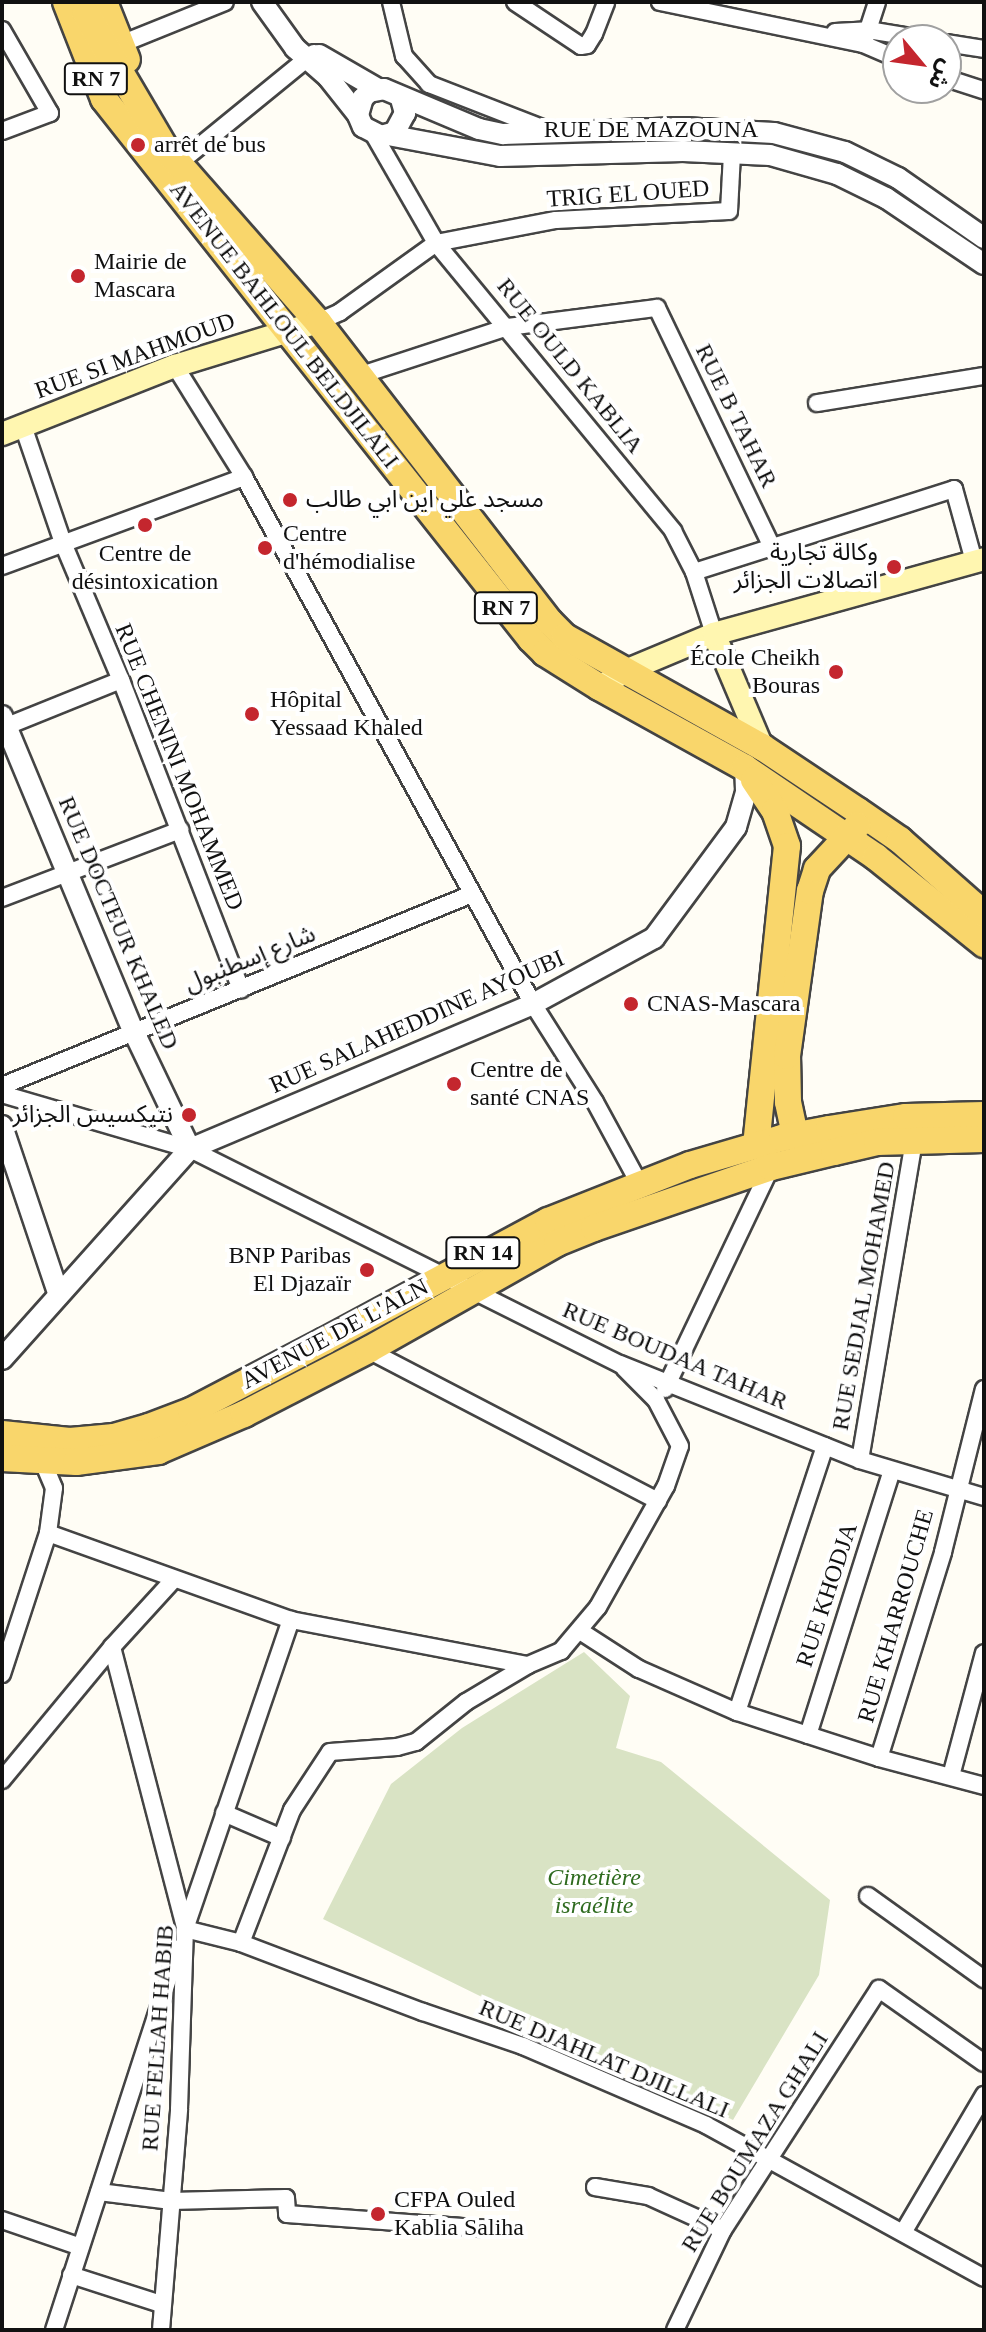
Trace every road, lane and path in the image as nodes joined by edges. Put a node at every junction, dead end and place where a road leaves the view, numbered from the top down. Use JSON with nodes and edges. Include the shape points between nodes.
{"nodes":[{"id":1,"x":225,"y":2,"type":"edge"},
{"id":2,"x":262,"y":2,"type":"edge"},
{"id":3,"x":278,"y":2,"type":"edge"},
{"id":4,"x":391,"y":2,"type":"edge"},
{"id":5,"x":515,"y":2,"type":"edge"},
{"id":6,"x":606,"y":2,"type":"edge"},
{"id":7,"x":660,"y":2,"type":"edge"},
{"id":8,"x":877,"y":2,"type":"edge"},
{"id":9,"x":84,"y":5,"type":"edge"},
{"id":10,"x":726,"y":9,"type":"edge"},
{"id":11,"x":2,"y":30,"type":"edge"},
{"id":12,"x":865,"y":37,"type":"junction"},
{"id":13,"x":882,"y":38,"type":"edge"},
{"id":14,"x":121,"y":44,"type":"junction"},
{"id":15,"x":962,"y":46,"type":"edge"},
{"id":16,"x":882,"y":48,"type":"edge"},
{"id":17,"x":984,"y":49,"type":"edge"},
{"id":18,"x":311,"y":55,"type":"junction"},
{"id":19,"x":962,"y":83,"type":"edge"},
{"id":20,"x":378,"y":89,"type":"junction"},
{"id":21,"x":984,"y":90,"type":"edge"},
{"id":22,"x":401,"y":99,"type":"junction"},
{"id":23,"x":358,"y":115,"type":"junction"},
{"id":24,"x":2,"y":131,"type":"edge"},
{"id":25,"x":552,"y":132,"type":"junction"},
{"id":26,"x":381,"y":135,"type":"junction"},
{"id":27,"x":162,"y":153,"type":"junction"},
{"id":28,"x":732,"y":153,"type":"junction"},
{"id":29,"x":984,"y":238,"type":"edge"},
{"id":30,"x":436,"y":243,"type":"junction"},
{"id":31,"x":984,"y":264,"type":"edge"},
{"id":32,"x":318,"y":322,"type":"junction"},
{"id":33,"x":504,"y":328,"type":"junction"},
{"id":34,"x":287,"y":329,"type":"junction"},
{"id":35,"x":175,"y":366,"type":"junction"},
{"id":36,"x":358,"y":376,"type":"junction"},
{"id":37,"x":984,"y":376,"type":"edge"},
{"id":38,"x":817,"y":403,"type":"dead end"},
{"id":39,"x":12,"y":430,"type":"edge"},
{"id":40,"x":244,"y":477,"type":"junction"},
{"id":41,"x":63,"y":543,"type":"junction"},
{"id":42,"x":771,"y":545,"type":"junction"},
{"id":43,"x":979,"y":560,"type":"edge"},
{"id":44,"x":2,"y":566,"type":"edge"},
{"id":45,"x":694,"y":572,"type":"junction"},
{"id":46,"x":714,"y":634,"type":"junction"},
{"id":47,"x":628,"y":670,"type":"junction"},
{"id":48,"x":121,"y":680,"type":"junction"},
{"id":49,"x":599,"y":687,"type":"junction"},
{"id":50,"x":4,"y":723,"type":"edge"},
{"id":51,"x":762,"y":747,"type":"junction"},
{"id":52,"x":745,"y":768,"type":"junction"},
{"id":53,"x":858,"y":811,"type":"junction"},
{"id":54,"x":180,"y":830,"type":"junction"},
{"id":55,"x":849,"y":839,"type":"junction"},
{"id":56,"x":66,"y":873,"type":"junction"},
{"id":57,"x":472,"y":894,"type":"junction"},
{"id":58,"x":2,"y":898,"type":"edge"},
{"id":59,"x":984,"y":914,"type":"edge"},
{"id":60,"x":984,"y":944,"type":"edge"},
{"id":61,"x":241,"y":990,"type":"junction"},
{"id":62,"x":533,"y":1004,"type":"junction"},
{"id":63,"x":133,"y":1030,"type":"junction"},
{"id":64,"x":2,"y":1086,"type":"edge"},
{"id":65,"x":2,"y":1094,"type":"edge"},
{"id":66,"x":984,"y":1115,"type":"edge"},
{"id":67,"x":2,"y":1126,"type":"edge"},
{"id":68,"x":795,"y":1135,"type":"junction"},
{"id":69,"x":984,"y":1139,"type":"edge"},
{"id":70,"x":914,"y":1140,"type":"junction"},
{"id":71,"x":756,"y":1145,"type":"junction"},
{"id":72,"x":190,"y":1149,"type":"junction"},
{"id":73,"x":771,"y":1167,"type":"junction"},
{"id":74,"x":640,"y":1185,"type":"junction"},
{"id":75,"x":443,"y":1275,"type":"junction"},
{"id":76,"x":472,"y":1289,"type":"junction"},
{"id":77,"x":59,"y":1295,"type":"junction"},
{"id":78,"x":368,"y":1350,"type":"junction"},
{"id":79,"x":2,"y":1359,"type":"edge"},
{"id":80,"x":620,"y":1364,"type":"junction"},
{"id":81,"x":671,"y":1383,"type":"junction"},
{"id":82,"x":984,"y":1389,"type":"edge"},
{"id":83,"x":656,"y":1400,"type":"junction"},
{"id":84,"x":2,"y":1434,"type":"edge"},
{"id":85,"x":825,"y":1446,"type":"junction"},
{"id":86,"x":2,"y":1458,"type":"edge"},
{"id":87,"x":860,"y":1460,"type":"junction"},
{"id":88,"x":43,"y":1462,"type":"junction"},
{"id":89,"x":892,"y":1470,"type":"junction"},
{"id":90,"x":957,"y":1488,"type":"junction"},
{"id":91,"x":984,"y":1497,"type":"edge"},
{"id":92,"x":658,"y":1501,"type":"junction"},
{"id":93,"x":48,"y":1533,"type":"junction"},
{"id":94,"x":174,"y":1579,"type":"junction"},
{"id":95,"x":291,"y":1620,"type":"junction"},
{"id":96,"x":580,"y":1631,"type":"junction"},
{"id":97,"x":112,"y":1647,"type":"junction"},
{"id":98,"x":984,"y":1653,"type":"edge"},
{"id":99,"x":528,"y":1665,"type":"junction"},
{"id":100,"x":2,"y":1674,"type":"edge"},
{"id":101,"x":737,"y":1712,"type":"junction"},
{"id":102,"x":808,"y":1735,"type":"junction"},
{"id":103,"x":879,"y":1758,"type":"junction"},
{"id":104,"x":951,"y":1776,"type":"junction"},
{"id":105,"x":2,"y":1780,"type":"edge"},
{"id":106,"x":984,"y":1786,"type":"edge"},
{"id":107,"x":224,"y":1813,"type":"junction"},
{"id":108,"x":282,"y":1838,"type":"junction"},
{"id":109,"x":868,"y":1896,"type":"dead end"},
{"id":110,"x":185,"y":1929,"type":"junction"},
{"id":111,"x":241,"y":1943,"type":"junction"},
{"id":112,"x":984,"y":1979,"type":"edge"},
{"id":113,"x":984,"y":2063,"type":"edge"},
{"id":114,"x":984,"y":2095,"type":"edge"},
{"id":115,"x":771,"y":2159,"type":"junction"},
{"id":116,"x":595,"y":2187,"type":"dead end"},
{"id":117,"x":99,"y":2192,"type":"junction"},
{"id":118,"x":171,"y":2201,"type":"junction"},
{"id":119,"x":2,"y":2220,"type":"edge"},
{"id":120,"x":489,"y":2229,"type":"dead end"},
{"id":121,"x":723,"y":2230,"type":"junction"},
{"id":122,"x":904,"y":2231,"type":"junction"},
{"id":123,"x":81,"y":2247,"type":"junction"},
{"id":124,"x":71,"y":2275,"type":"junction"},
{"id":125,"x":984,"y":2278,"type":"edge"},
{"id":126,"x":161,"y":2304,"type":"junction"},
{"id":127,"x":680,"y":2328,"type":"edge"},
{"id":128,"x":54,"y":2330,"type":"edge"},
{"id":129,"x":161,"y":2330,"type":"edge"}],
"edges":[{"from":1,"to":14,"type":"street"},
{"from":2,"to":18,"type":"street"},
{"from":3,"to":18,"type":"street"},
{"from":4,"to":25,"type":"street","via":[[404,56],[429,84]]},
{"from":5,"to":6,"type":"street","via":[[581,46],[594,34]]},
{"from":7,"to":10,"type":"street"},
{"from":8,"to":12,"type":"street"},
{"from":9,"to":14,"type":"main road","name":"AVENUE BAHLOUL BELDJILALI","number":"RN 7"},
{"from":9,"to":27,"type":"main road","name":"AVENUE BAHLOUL BELDJILALI","number":"RN 7"},
{"from":10,"to":12,"type":"street","via":[[814,34]]},
{"from":11,"to":24,"type":"street","via":[[50,113]]},
{"from":12,"to":13,"type":"street"},
{"from":12,"to":16,"type":"street"},
{"from":14,"to":27,"type":"main road","name":"AVENUE BAHLOUL BELDJILALI","number":"RN 7"},
{"from":15,"to":17,"type":"street"},
{"from":18,"to":20,"type":"street"},
{"from":18,"to":23,"type":"street"},
{"from":18,"to":27,"type":"street"},
{"from":19,"to":21,"type":"street"},
{"from":20,"to":22,"type":"street","via":[[391,90]]},
{"from":20,"to":23,"type":"street","via":[[363,98]]},
{"from":22,"to":25,"type":"street","name":"RUE DE MAZOUNA","via":[[479,129],[503,134]]},
{"from":22,"to":26,"type":"street","via":[[404,120]]},
{"from":23,"to":26,"type":"street","via":[[363,127]]},
{"from":25,"to":29,"type":"street","name":"RUE DE MAZOUNA","via":[[683,128],[774,133],[845,152],[898,178]]},
{"from":26,"to":28,"type":"street","name":"RUE DE MAZOUNA","via":[[500,156]]},
{"from":26,"to":30,"type":"street","name":"RUE OULD KABLIA"},
{"from":27,"to":32,"type":"main road","name":"AVENUE BAHLOUL BELDJILALI","number":"RN 7"},
{"from":27,"to":34,"type":"main road","name":"AVENUE BAHLOUL BELDJILALI","number":"RN 7"},
{"from":28,"to":30,"type":"street","name":"TRIG EL OUED","via":[[729,211],[556,220]]},
{"from":28,"to":31,"type":"street","name":"RUE DE MAZOUNA","via":[[770,155],[837,174],[886,198]]},
{"from":30,"to":32,"type":"street"},
{"from":30,"to":33,"type":"street","name":"RUE OULD KABLIA"},
{"from":32,"to":34,"type":"main road","name":"RUE SI MAHMOUD"},
{"from":32,"to":36,"type":"main road","name":"AVENUE BAHLOUL BELDJILALI","number":"RN 7"},
{"from":33,"to":36,"type":"street"},
{"from":33,"to":42,"type":"street","name":"RUE B TAHAR","via":[[657,308]]},
{"from":33,"to":45,"type":"street","name":"RUE OULD KABLIA","via":[[673,531]]},
{"from":34,"to":35,"type":"main road","name":"RUE SI MAHMOUD"},
{"from":34,"to":49,"type":"main road","name":"AVENUE BAHLOUL BELDJILALI","number":"RN 7","via":[[531,639]]},
{"from":35,"to":39,"type":"main road","name":"RUE SI MAHMOUD"},
{"from":35,"to":40,"type":"street"},
{"from":36,"to":47,"type":"main road","name":"AVENUE BAHLOUL BELDJILALI","number":"RN 7","via":[[550,622],[565,637]]},
{"from":37,"to":38,"type":"street"},
{"from":39,"to":41,"type":"street","name":"RUE CHENINI MOHAMMED"},
{"from":40,"to":41,"type":"street"},
{"from":40,"to":57,"type":"street"},
{"from":41,"to":44,"type":"street"},
{"from":41,"to":48,"type":"street","name":"RUE CHENINI MOHAMMED"},
{"from":42,"to":43,"type":"street","via":[[954,489]]},
{"from":42,"to":45,"type":"street"},
{"from":43,"to":46,"type":"main road"},
{"from":45,"to":46,"type":"street","name":"RUE OULD KABLIA"},
{"from":46,"to":47,"type":"main road"},
{"from":46,"to":51,"type":"main road"},
{"from":47,"to":49,"type":"main road"},
{"from":47,"to":51,"type":"main road","name":"AVENUE BAHLOUL BELDJILALI","number":"RN 7"},
{"from":48,"to":50,"type":"street"},
{"from":48,"to":54,"type":"street","name":"RUE CHENINI MOHAMMED"},
{"from":49,"to":52,"type":"main road","name":"AVENUE BAHLOUL BELDJILALI","number":"RN 7"},
{"from":50,"to":56,"type":"street","name":"RUE DOCTEUR KHALED"},
{"from":51,"to":53,"type":"main road","name":"AVENUE BAHLOUL BELDJILALI","number":"RN 7"},
{"from":52,"to":55,"type":"main road","name":"AVENUE BAHLOUL BELDJILALI","number":"RN 7"},
{"from":52,"to":62,"type":"street","name":"RUE SALAHEDDINE AYOUBI","via":[[746,791],[736,827],[654,938]]},
{"from":52,"to":71,"type":"main road","via":[[775,811],[787,846]]},
{"from":53,"to":55,"type":"main road","via":[[858,825]]},
{"from":53,"to":59,"type":"main road","name":"AVENUE BAHLOUL BELDJILALI","number":"RN 7","via":[[900,840]]},
{"from":54,"to":56,"type":"street"},
{"from":54,"to":61,"type":"street","name":"RUE CHENINI MOHAMMED"},
{"from":55,"to":60,"type":"main road","name":"AVENUE BAHLOUL BELDJILALI","number":"RN 7"},
{"from":55,"to":68,"type":"main road","via":[[817,869],[810,891],[787,1056]]},
{"from":56,"to":58,"type":"street"},
{"from":56,"to":63,"type":"street","name":"RUE DOCTEUR KHALED"},
{"from":57,"to":61,"type":"street","name":"شارع إسطنبول"},
{"from":57,"to":62,"type":"street"},
{"from":61,"to":63,"type":"street","name":"شارع إسطنبول"},
{"from":62,"to":72,"type":"street","name":"RUE SALAHEDDINE AYOUBI"},
{"from":62,"to":74,"type":"street"},
{"from":63,"to":64,"type":"street","name":"شارع إسطنبول"},
{"from":63,"to":72,"type":"street","name":"RUE DOCTEUR KHALED"},
{"from":65,"to":72,"type":"street","name":"RUE BOUDAA TAHAR"},
{"from":66,"to":68,"type":"main road","name":"AVENUE DE L'ALN","number":"RN 14","via":[[906,1117]]},
{"from":67,"to":77,"type":"street"},
{"from":68,"to":71,"type":"main road","name":"AVENUE DE L'ALN","number":"RN 14"},
{"from":69,"to":70,"type":"main road","name":"AVENUE DE L'ALN","number":"RN 14"},
{"from":70,"to":73,"type":"main road","name":"AVENUE DE L'ALN","number":"RN 14","via":[[877,1142]]},
{"from":70,"to":87,"type":"street","name":"RUE SEDJAL MOHAMED"},
{"from":71,"to":74,"type":"main road","name":"AVENUE DE L'ALN","number":"RN 14"},
{"from":72,"to":75,"type":"street","name":"RUE BOUDAA TAHAR"},
{"from":72,"to":77,"type":"street"},
{"from":73,"to":76,"type":"main road","name":"AVENUE DE L'ALN","number":"RN 14","via":[[557,1243]]},
{"from":73,"to":81,"type":"street"},
{"from":74,"to":75,"type":"main road","name":"AVENUE DE L'ALN","number":"RN 14","via":[[548,1221]]},
{"from":75,"to":76,"type":"street","name":"RUE BOUDAA TAHAR"},
{"from":75,"to":84,"type":"main road","name":"AVENUE DE L'ALN","number":"RN 14","via":[[191,1411],[149,1427],[70,1441]]},
{"from":76,"to":78,"type":"main road","name":"AVENUE DE L'ALN","number":"RN 14"},
{"from":76,"to":80,"type":"street","name":"RUE BOUDAA TAHAR"},
{"from":77,"to":79,"type":"street"},
{"from":78,"to":88,"type":"main road","name":"AVENUE DE L'ALN","number":"RN 14","via":[[158,1451]]},
{"from":78,"to":92,"type":"street"},
{"from":80,"to":81,"type":"street","name":"RUE BOUDAA TAHAR"},
{"from":80,"to":83,"type":"street"},
{"from":81,"to":83,"type":"street"},
{"from":81,"to":85,"type":"street","name":"RUE BOUDAA TAHAR"},
{"from":82,"to":90,"type":"street","name":"RUE KHARROUCHE"},
{"from":83,"to":92,"type":"street","via":[[680,1446]]},
{"from":85,"to":87,"type":"street","name":"RUE BOUDAA TAHAR"},
{"from":85,"to":101,"type":"street"},
{"from":86,"to":88,"type":"main road","name":"AVENUE DE L'ALN","number":"RN 14"},
{"from":87,"to":89,"type":"street","name":"RUE BOUDAA TAHAR"},
{"from":88,"to":93,"type":"street","via":[[54,1488]]},
{"from":89,"to":90,"type":"street","name":"RUE BOUDAA TAHAR"},
{"from":89,"to":102,"type":"street","name":"RUE KHODJA"},
{"from":90,"to":91,"type":"street","name":"RUE BOUDAA TAHAR"},
{"from":90,"to":103,"type":"street","name":"RUE KHARROUCHE","via":[[943,1552]]},
{"from":92,"to":96,"type":"street"},
{"from":93,"to":94,"type":"street"},
{"from":93,"to":100,"type":"street"},
{"from":94,"to":95,"type":"street"},
{"from":94,"to":97,"type":"street"},
{"from":95,"to":99,"type":"street"},
{"from":95,"to":107,"type":"street","name":"RUE FELLAH HABIB"},
{"from":96,"to":99,"type":"street","via":[[561,1651]]},
{"from":96,"to":101,"type":"street","via":[[639,1669]]},
{"from":97,"to":105,"type":"street"},
{"from":97,"to":110,"type":"street"},
{"from":98,"to":104,"type":"street"},
{"from":99,"to":108,"type":"street","via":[[466,1702],[416,1742],[330,1752],[309,1779]]},
{"from":101,"to":102,"type":"street"},
{"from":102,"to":103,"type":"street"},
{"from":103,"to":104,"type":"street"},
{"from":104,"to":106,"type":"street"},
{"from":107,"to":108,"type":"street"},
{"from":107,"to":110,"type":"street","name":"RUE FELLAH HABIB"},
{"from":108,"to":111,"type":"street"},
{"from":109,"to":112,"type":"street"},
{"from":110,"to":111,"type":"street","name":"RUE DJAHLAT DJILLALI"},
{"from":110,"to":117,"type":"street"},
{"from":110,"to":118,"type":"street","name":"RUE FELLAH HABIB"},
{"from":111,"to":115,"type":"street","name":"RUE DJAHLAT DJILLALI","via":[[523,2046]]},
{"from":113,"to":115,"type":"street","name":"RUE BOUMAZA GHALI","via":[[879,1989]]},
{"from":114,"to":122,"type":"street"},
{"from":115,"to":121,"type":"street","name":"RUE BOUMAZA GHALI"},
{"from":115,"to":122,"type":"street","name":"RUE DJAHLAT DJILLALI"},
{"from":116,"to":121,"type":"street","via":[[648,2196]]},
{"from":117,"to":118,"type":"street"},
{"from":117,"to":123,"type":"street"},
{"from":118,"to":120,"type":"street","via":[[286,2198],[287,2214]]},
{"from":118,"to":126,"type":"street","name":"RUE FELLAH HABIB"},
{"from":119,"to":123,"type":"street"},
{"from":121,"to":127,"type":"street","name":"RUE BOUMAZA GHALI"},
{"from":122,"to":125,"type":"street","name":"RUE DJAHLAT DJILLALI"},
{"from":123,"to":124,"type":"street"},
{"from":124,"to":126,"type":"street"},
{"from":124,"to":128,"type":"street"},
{"from":126,"to":129,"type":"street","name":"RUE FELLAH HABIB"}]}
